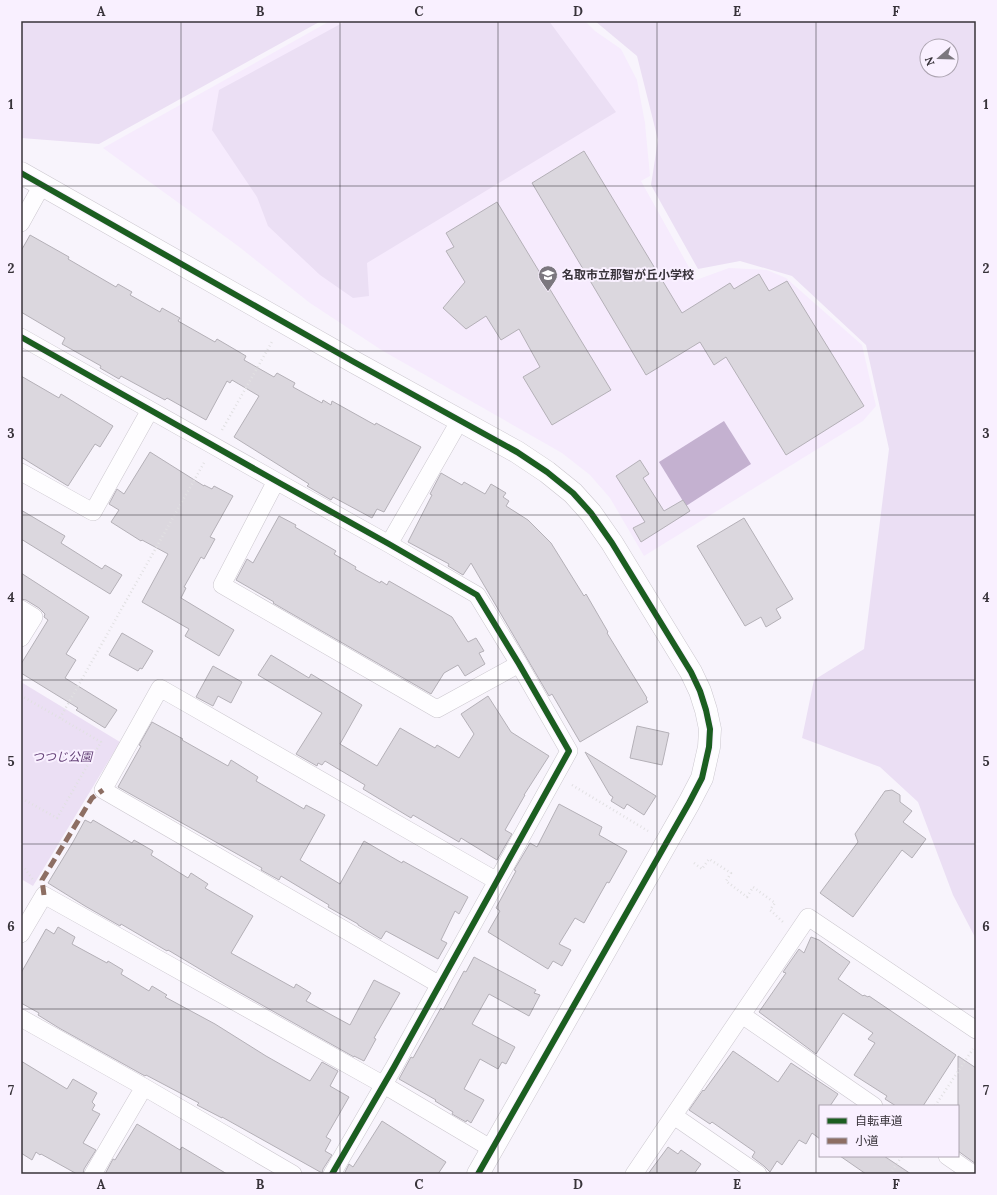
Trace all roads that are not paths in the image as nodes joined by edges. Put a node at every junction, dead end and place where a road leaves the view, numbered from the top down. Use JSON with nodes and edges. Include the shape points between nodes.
{"nodes":[{"id":1,"x":21,"y":173,"type":"edge"},
{"id":2,"x":42,"y":185,"type":"junction"},
{"id":3,"x":21,"y":223,"type":"edge"},
{"id":4,"x":21,"y":337,"type":"edge"},
{"id":5,"x":150,"y":410,"type":"junction"},
{"id":6,"x":460,"y":420,"type":"junction"},
{"id":7,"x":21,"y":472,"type":"edge"},
{"id":8,"x":276,"y":481,"type":"junction"},
{"id":9,"x":388,"y":544,"type":"junction"},
{"id":10,"x":21,"y":609,"type":"edge"},
{"id":11,"x":21,"y":638,"type":"edge"},
{"id":12,"x":519,"y":664,"type":"junction"},
{"id":13,"x":497,"y":881,"type":"junction"},
{"id":14,"x":21,"y":934,"type":"edge"},
{"id":15,"x":440,"y":985,"type":"junction"},
{"id":16,"x":742,"y":1015,"type":"junction"},
{"id":17,"x":21,"y":1018,"type":"edge"},
{"id":18,"x":976,"y":1030,"type":"edge"},
{"id":19,"x":384,"y":1085,"type":"junction"},
{"id":20,"x":144,"y":1087,"type":"junction"},
{"id":21,"x":873,"y":1105,"type":"edge"},
{"id":22,"x":674,"y":1116,"type":"junction"},
{"id":23,"x":492,"y":1149,"type":"junction"},
{"id":24,"x":948,"y":1157,"type":"edge"},
{"id":25,"x":93,"y":1174,"type":"edge"},
{"id":26,"x":294,"y":1174,"type":"edge"},
{"id":27,"x":332,"y":1174,"type":"edge"},
{"id":28,"x":478,"y":1174,"type":"edge"},
{"id":29,"x":634,"y":1174,"type":"edge"},
{"id":30,"x":758,"y":1174,"type":"edge"},
{"id":31,"x":973,"y":1174,"type":"edge"}],
"edges":[{"from":1,"to":2,"type":"street"},
{"from":2,"to":3,"type":"street"},
{"from":2,"to":6,"type":"street"},
{"from":4,"to":5,"type":"street"},
{"from":5,"to":7,"type":"street","via":[[92,512]]},
{"from":5,"to":8,"type":"street"},
{"from":6,"to":9,"type":"street"},
{"from":6,"to":23,"type":"street","via":[[547,472],[573,493],[591,513],[691,672],[706,710],[710,729],[702,778]]},
{"from":8,"to":9,"type":"street"},
{"from":8,"to":12,"type":"street","via":[[222,585],[437,709]]},
{"from":9,"to":12,"type":"street","via":[[477,595]]},
{"from":10,"to":11,"type":"street","via":[[34,617]]},
{"from":12,"to":13,"type":"street","via":[[570,751]]},
{"from":13,"to":15,"type":"street"},
{"from":13,"to":15,"type":"street","via":[[160,688],[103,790]]},
{"from":14,"to":19,"type":"street","via":[[44,895]]},
{"from":15,"to":19,"type":"street"},
{"from":16,"to":18,"type":"street","via":[[808,917]]},
{"from":16,"to":21,"type":"street"},
{"from":16,"to":22,"type":"street"},
{"from":17,"to":20,"type":"street"},
{"from":19,"to":23,"type":"street"},
{"from":19,"to":27,"type":"street"},
{"from":20,"to":25,"type":"street"},
{"from":20,"to":26,"type":"street"},
{"from":22,"to":29,"type":"street"},
{"from":22,"to":30,"type":"street"},
{"from":23,"to":28,"type":"street"},
{"from":24,"to":31,"type":"street"}]}
